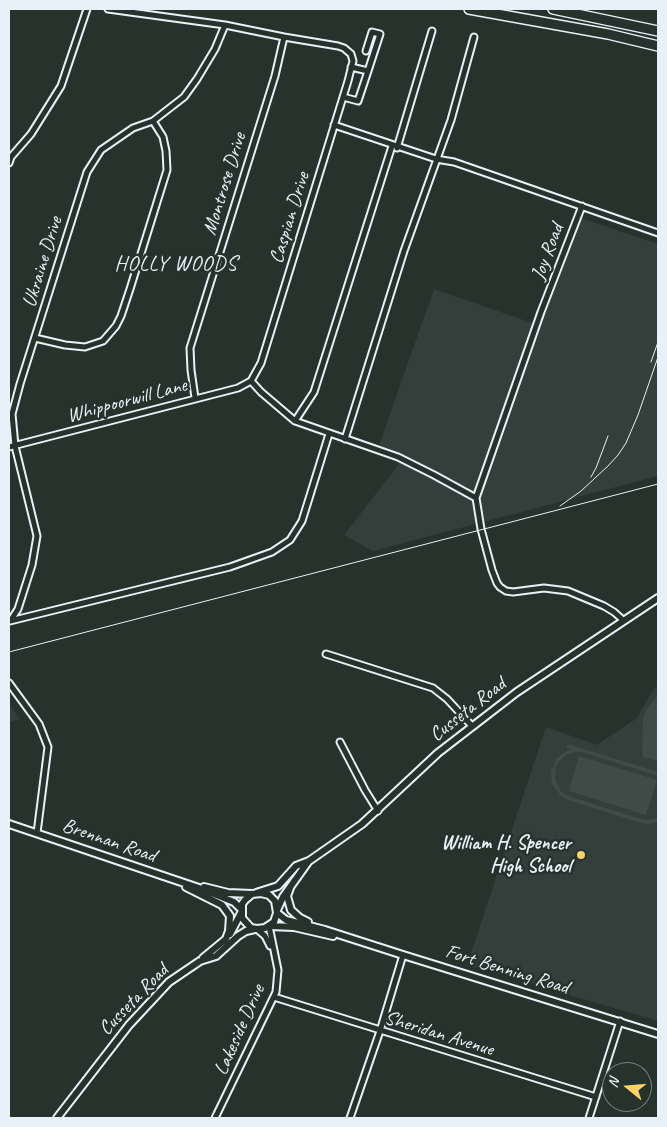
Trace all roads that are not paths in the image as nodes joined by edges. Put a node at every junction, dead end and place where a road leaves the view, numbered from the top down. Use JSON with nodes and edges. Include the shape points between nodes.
{"nodes":[{"id":1,"x":87,"y":9,"type":"edge"},
{"id":2,"x":108,"y":9,"type":"edge"},
{"id":3,"x":469,"y":9,"type":"edge"},
{"id":4,"x":553,"y":9,"type":"edge"},
{"id":5,"x":225,"y":24,"type":"junction"},
{"id":6,"x":432,"y":31,"type":"dead end"},
{"id":7,"x":658,"y":31,"type":"edge"},
{"id":8,"x":284,"y":37,"type":"junction"},
{"id":9,"x":474,"y":37,"type":"dead end"},
{"id":10,"x":658,"y":46,"type":"edge"},
{"id":11,"x":366,"y":51,"type":"dead end"},
{"id":12,"x":352,"y":64,"type":"junction"},
{"id":13,"x":368,"y":71,"type":"junction"},
{"id":14,"x":343,"y":97,"type":"junction"},
{"id":15,"x":153,"y":121,"type":"junction"},
{"id":16,"x":334,"y":125,"type":"junction"},
{"id":17,"x":394,"y":147,"type":"junction"},
{"id":18,"x":436,"y":159,"type":"junction"},
{"id":19,"x":9,"y":162,"type":"edge"},
{"id":20,"x":582,"y":206,"type":"junction"},
{"id":21,"x":658,"y":233,"type":"edge"},
{"id":22,"x":35,"y":338,"type":"junction"},
{"id":23,"x":251,"y":381,"type":"junction"},
{"id":24,"x":195,"y":398,"type":"junction"},
{"id":25,"x":294,"y":421,"type":"junction"},
{"id":26,"x":329,"y":434,"type":"junction"},
{"id":27,"x":345,"y":439,"type":"junction"},
{"id":28,"x":12,"y":447,"type":"edge"},
{"id":29,"x":476,"y":498,"type":"junction"},
{"id":30,"x":658,"y":598,"type":"edge"},
{"id":31,"x":624,"y":620,"type":"junction"},
{"id":32,"x":10,"y":622,"type":"edge"},
{"id":33,"x":326,"y":654,"type":"dead end"},
{"id":34,"x":9,"y":683,"type":"edge"},
{"id":35,"x":472,"y":726,"type":"junction"},
{"id":36,"x":340,"y":742,"type":"dead end"},
{"id":37,"x":378,"y":811,"type":"junction"},
{"id":38,"x":9,"y":824,"type":"edge"},
{"id":39,"x":37,"y":833,"type":"junction"},
{"id":40,"x":309,"y":861,"type":"junction"},
{"id":41,"x":169,"y":879,"type":"junction"},
{"id":42,"x":199,"y":888,"type":"junction"},
{"id":43,"x":290,"y":888,"type":"junction"},
{"id":44,"x":254,"y":894,"type":"junction"},
{"id":45,"x":241,"y":911,"type":"junction"},
{"id":46,"x":277,"y":912,"type":"junction"},
{"id":47,"x":269,"y":926,"type":"junction"},
{"id":48,"x":256,"y":929,"type":"junction"},
{"id":49,"x":325,"y":930,"type":"junction"},
{"id":50,"x":347,"y":937,"type":"junction"},
{"id":51,"x":226,"y":939,"type":"junction"},
{"id":52,"x":273,"y":950,"type":"junction"},
{"id":53,"x":403,"y":955,"type":"junction"},
{"id":54,"x":200,"y":961,"type":"junction"},
{"id":55,"x":274,"y":998,"type":"junction"},
{"id":56,"x":620,"y":1021,"type":"junction"},
{"id":57,"x":380,"y":1031,"type":"junction"},
{"id":58,"x":658,"y":1034,"type":"edge"},
{"id":59,"x":596,"y":1097,"type":"junction"},
{"id":60,"x":57,"y":1118,"type":"edge"},
{"id":61,"x":215,"y":1118,"type":"edge"},
{"id":62,"x":350,"y":1118,"type":"edge"},
{"id":63,"x":589,"y":1118,"type":"edge"}],
"edges":[{"from":1,"to":19,"type":"street","via":[[61,86]]},
{"from":2,"to":5,"type":"street"},
{"from":3,"to":10,"type":"highway"},
{"from":4,"to":7,"type":"highway"},
{"from":5,"to":8,"type":"street"},
{"from":5,"to":15,"type":"street","name":"Ukraine Drive","via":[[198,79],[184,96]]},
{"from":6,"to":17,"type":"street"},
{"from":8,"to":12,"type":"street","via":[[344,48],[351,54]]},
{"from":8,"to":24,"type":"street","name":"Montrose Drive","via":[[190,348]]},
{"from":9,"to":18,"type":"street","via":[[451,120]]},
{"from":11,"to":13,"type":"street","via":[[372,32],[380,34]]},
{"from":12,"to":13,"type":"street"},
{"from":12,"to":14,"type":"street","name":"Caspian Drive"},
{"from":13,"to":14,"type":"street","via":[[358,101]]},
{"from":14,"to":16,"type":"street","name":"Caspian Drive"},
{"from":15,"to":22,"type":"street","name":"Ukraine Drive","via":[[133,128],[101,150],[87,172]]},
{"from":15,"to":22,"type":"street","via":[[166,151],[167,170],[128,298],[116,326],[103,341],[85,347]]},
{"from":16,"to":17,"type":"street","name":"Joy Road"},
{"from":16,"to":23,"type":"street","name":"Caspian Drive","via":[[261,363]]},
{"from":17,"to":18,"type":"street","name":"Joy Road"},
{"from":17,"to":25,"type":"street","via":[[314,392]]},
{"from":18,"to":20,"type":"street","name":"Joy Road","via":[[454,162]]},
{"from":18,"to":27,"type":"street"},
{"from":20,"to":21,"type":"street"},
{"from":20,"to":29,"type":"street","name":"Joy Road"},
{"from":22,"to":28,"type":"street","name":"Ukraine Drive","via":[[12,414]]},
{"from":23,"to":24,"type":"street","name":"Whippoorwill Lane","via":[[238,388]]},
{"from":23,"to":25,"type":"street"},
{"from":24,"to":28,"type":"street","name":"Whippoorwill Lane"},
{"from":25,"to":26,"type":"street"},
{"from":26,"to":27,"type":"street"},
{"from":26,"to":32,"type":"street","via":[[302,521],[290,540],[272,552],[230,567]]},
{"from":27,"to":29,"type":"street","via":[[398,457]]},
{"from":28,"to":32,"type":"street","name":"Ukraine Drive","via":[[37,536],[32,565],[18,609]]},
{"from":29,"to":31,"type":"street","name":"Joy Road","via":[[492,570],[500,587],[513,592],[544,588],[568,592],[604,606]]},
{"from":30,"to":31,"type":"street","name":"Cusseta Road"},
{"from":31,"to":35,"type":"street","name":"Cusseta Road"},
{"from":33,"to":35,"type":"street","via":[[433,688]]},
{"from":34,"to":39,"type":"street","via":[[40,724],[48,747]]},
{"from":35,"to":37,"type":"street","name":"Cusseta Road","via":[[438,753]]},
{"from":36,"to":37,"type":"street"},
{"from":37,"to":40,"type":"street","name":"Cusseta Road"},
{"from":38,"to":39,"type":"street","name":"Brennan Road"},
{"from":39,"to":41,"type":"street","name":"Brennan Road"},
{"from":40,"to":43,"type":"street","name":"Cusseta Road"},
{"from":40,"to":44,"type":"street","name":"Cusseta Road","via":[[296,866],[278,886]]},
{"from":41,"to":42,"type":"street","name":"Brennan Road"},
{"from":41,"to":51,"type":"street","via":[[224,907],[231,920]]},
{"from":42,"to":44,"type":"street","name":"Brennan Road"},
{"from":42,"to":45,"type":"street","name":"Brennan Road","via":[[228,899]]},
{"from":43,"to":46,"type":"street","name":"Cusseta Road"},
{"from":43,"to":49,"type":"street","via":[[287,896],[291,910]]},
{"from":44,"to":45,"type":"street","via":[[244,900]]},
{"from":44,"to":46,"type":"street","via":[[272,898]]},
{"from":45,"to":48,"type":"street","via":[[244,922]]},
{"from":45,"to":51,"type":"street"},
{"from":46,"to":47,"type":"street"},
{"from":46,"to":49,"type":"street","name":"Fort Benning Road","via":[[286,920]]},
{"from":47,"to":48,"type":"street"},
{"from":47,"to":50,"type":"street","name":"Fort Benning Road","via":[[294,927]]},
{"from":47,"to":52,"type":"street","name":"Lakeside Drive"},
{"from":48,"to":52,"type":"street","name":"Lakeside Drive","via":[[265,936]]},
{"from":48,"to":54,"type":"street","name":"Cusseta Road","via":[[238,936],[216,956]]},
{"from":49,"to":50,"type":"street","name":"Fort Benning Road"},
{"from":50,"to":53,"type":"street","name":"Fort Benning Road"},
{"from":51,"to":54,"type":"street"},
{"from":52,"to":55,"type":"street","name":"Lakeside Drive","via":[[278,976]]},
{"from":53,"to":56,"type":"street","name":"Fort Benning Road"},
{"from":53,"to":57,"type":"street"},
{"from":54,"to":60,"type":"street","name":"Cusseta Road","via":[[169,982],[138,1014]]},
{"from":55,"to":57,"type":"street","name":"Sheridan Avenue"},
{"from":55,"to":61,"type":"street","name":"Lakeside Drive"},
{"from":56,"to":58,"type":"street","name":"Fort Benning Road"},
{"from":56,"to":59,"type":"street"},
{"from":57,"to":59,"type":"street","name":"Sheridan Avenue"},
{"from":57,"to":62,"type":"street"},
{"from":59,"to":63,"type":"street"}]}
